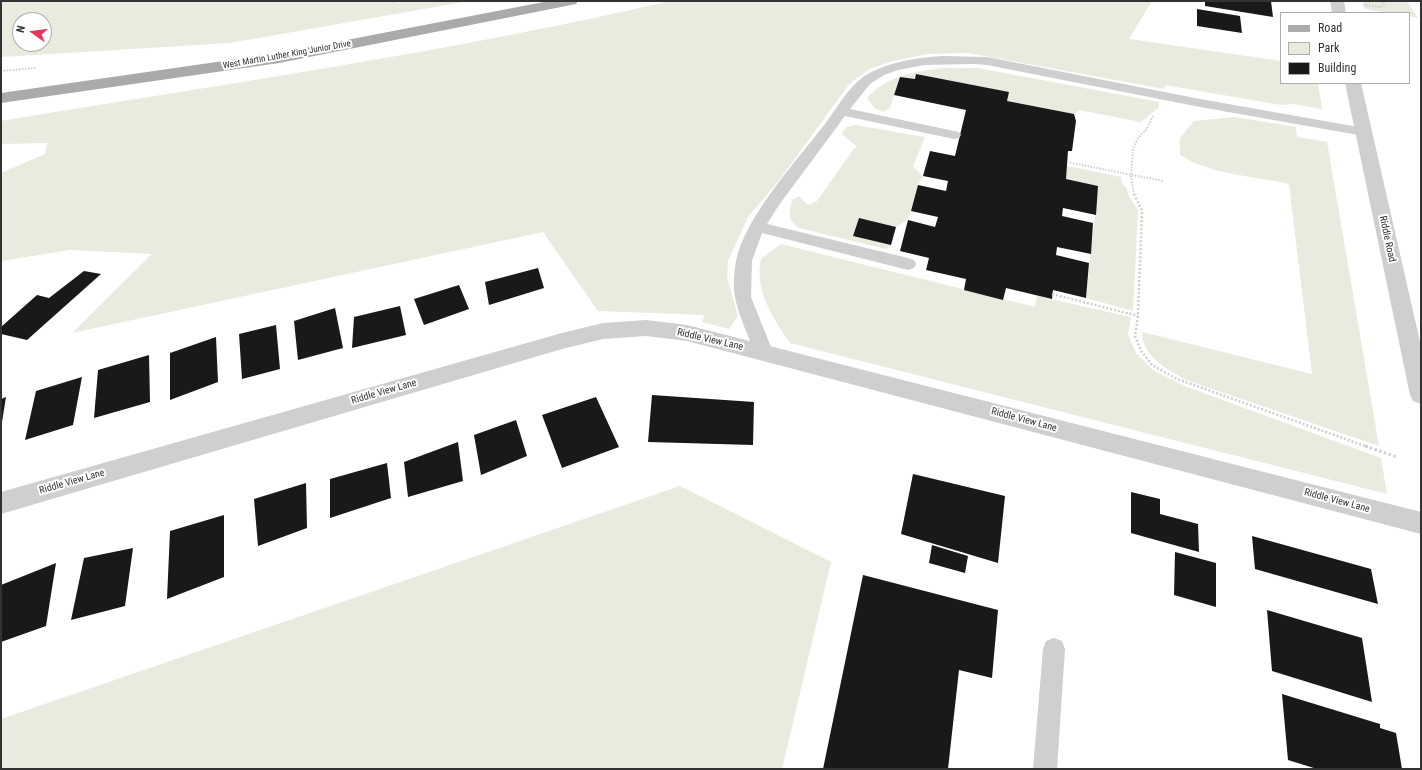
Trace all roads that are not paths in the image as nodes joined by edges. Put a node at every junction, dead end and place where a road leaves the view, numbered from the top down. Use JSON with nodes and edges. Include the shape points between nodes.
{"nodes":[{"id":1,"x":571,"y":1,"type":"edge"},
{"id":2,"x":1337,"y":1,"type":"edge"},
{"id":3,"x":1339,"y":12,"type":"edge"},
{"id":4,"x":1353,"y":84,"type":"edge"},
{"id":5,"x":1,"y":98,"type":"edge"},
{"id":6,"x":841,"y":111,"type":"junction"},
{"id":7,"x":1364,"y":132,"type":"junction"},
{"id":8,"x":954,"y":135,"type":"dead end"},
{"id":9,"x":758,"y":226,"type":"junction"},
{"id":10,"x":908,"y":264,"type":"dead end"},
{"id":11,"x":764,"y":352,"type":"junction"},
{"id":12,"x":1421,"y":395,"type":"edge"},
{"id":13,"x":1,"y":503,"type":"edge"},
{"id":14,"x":1421,"y":523,"type":"edge"},
{"id":15,"x":1054,"y":649,"type":"dead end"},
{"id":16,"x":1045,"y":769,"type":"edge"}],
"edges":[{"from":1,"to":5,"type":"main road","name":"West Martin Luther King Junior Drive","via":[[279,58]]},
{"from":2,"to":3,"type":"street"},
{"from":4,"to":7,"type":"street","name":"Riddle Road"},
{"from":6,"to":7,"type":"lane","via":[[868,80],[882,72],[913,63],[940,60],[987,61]]},
{"from":6,"to":8,"type":"lane"},
{"from":6,"to":9,"type":"lane"},
{"from":7,"to":12,"type":"street","name":"Riddle Road"},
{"from":9,"to":10,"type":"lane"},
{"from":9,"to":11,"type":"lane","via":[[744,261],[743,298]]},
{"from":11,"to":13,"type":"street","name":"Riddle View Lane","via":[[687,333],[646,328],[603,331],[539,347]]},
{"from":11,"to":14,"type":"street","name":"Riddle View Lane"},
{"from":15,"to":16,"type":"lane"}]}
